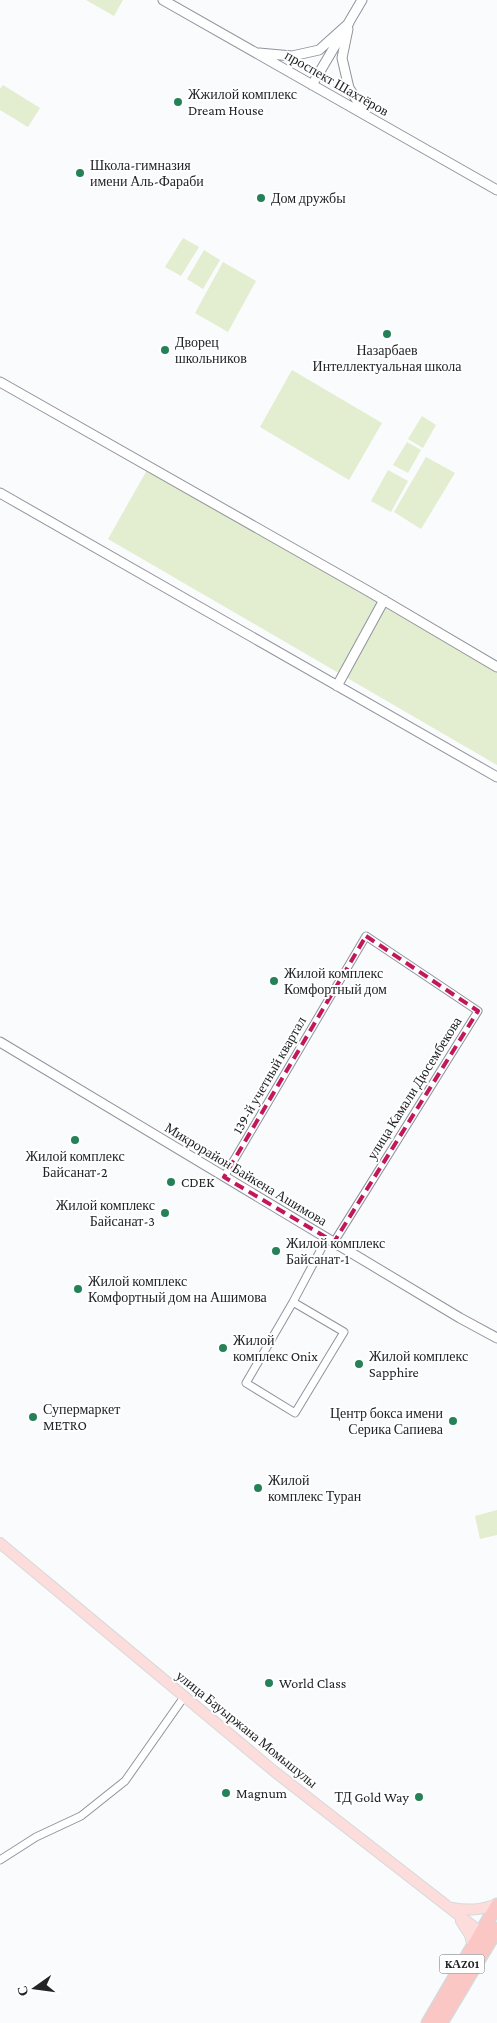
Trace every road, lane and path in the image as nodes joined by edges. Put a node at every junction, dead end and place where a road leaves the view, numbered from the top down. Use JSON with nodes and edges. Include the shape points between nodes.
{"nodes":[{"id":1,"x":163,"y":0,"type":"edge"},
{"id":2,"x":362,"y":0,"type":"edge"},
{"id":3,"x":349,"y":23,"type":"junction"},
{"id":4,"x":257,"y":52,"type":"junction"},
{"id":5,"x":312,"y":85,"type":"junction"},
{"id":6,"x":367,"y":115,"type":"junction"},
{"id":7,"x":497,"y":190,"type":"edge"},
{"id":8,"x":0,"y":382,"type":"edge"},
{"id":9,"x":0,"y":492,"type":"edge"},
{"id":10,"x":384,"y":600,"type":"junction"},
{"id":11,"x":497,"y":667,"type":"edge"},
{"id":12,"x":337,"y":686,"type":"junction"},
{"id":13,"x":497,"y":777,"type":"edge"},
{"id":14,"x":320,"y":1012,"type":"joint"},
{"id":15,"x":0,"y":1042,"type":"edge"},
{"id":16,"x":224,"y":1177,"type":"junction"},
{"id":17,"x":330,"y":1240,"type":"junction"},
{"id":18,"x":293,"y":1302,"type":"junction"},
{"id":19,"x":497,"y":1338,"type":"edge"},
{"id":20,"x":0,"y":1543,"type":"edge"},
{"id":21,"x":184,"y":1697,"type":"junction"},
{"id":22,"x":0,"y":1860,"type":"edge"},
{"id":23,"x":497,"y":1905,"type":"edge"},
{"id":24,"x":449,"y":1907,"type":"junction"},
{"id":25,"x":490,"y":1934,"type":"edge"},
{"id":26,"x":473,"y":1946,"type":"junction"},
{"id":27,"x":428,"y":2023,"type":"edge"},
{"id":28,"x":441,"y":2023,"type":"edge"}],
"edges":[{"from":1,"to":4,"type":"street","name":"проспект Шахтёров"},
{"from":2,"to":3,"type":"street"},
{"from":3,"to":4,"type":"street","via":[[319,50],[292,56]]},
{"from":3,"to":5,"type":"street"},
{"from":3,"to":6,"type":"street","via":[[342,58],[348,88]]},
{"from":4,"to":5,"type":"street","name":"проспект Шахтёров"},
{"from":5,"to":6,"type":"street","name":"проспект Шахтёров"},
{"from":6,"to":7,"type":"street","name":"проспект Шахтёров"},
{"from":8,"to":10,"type":"street"},
{"from":9,"to":12,"type":"street"},
{"from":10,"to":11,"type":"street"},
{"from":10,"to":12,"type":"street"},
{"from":12,"to":13,"type":"street"},
{"from":14,"to":16,"type":"street","name":"139-й учетный квартал"},
{"from":14,"to":17,"type":"street","name":"улица Камали Дюсембекова","via":[[366,936],[478,1011]]},
{"from":15,"to":16,"type":"street","name":"Микрорайон Байкена Ашимова"},
{"from":16,"to":17,"type":"street","name":"Микрорайон Байкена Ашимова"},
{"from":17,"to":18,"type":"street"},
{"from":17,"to":19,"type":"street","name":"Микрорайон Байкена Ашимова"},
{"from":18,"to":18,"type":"street","via":[[246,1383],[294,1413],[344,1332]]},
{"from":20,"to":21,"type":"main road","name":"улица Бауыржана Момышулы"},
{"from":21,"to":22,"type":"street","via":[[125,1780],[81,1816],[36,1837]]},
{"from":21,"to":24,"type":"main road","name":"улица Бауыржана Момышулы"},
{"from":23,"to":24,"type":"main road","via":[[468,1911]]},
{"from":23,"to":25,"type":"highway","number":"KАZ01"},
{"from":24,"to":25,"type":"main road","name":"улица Бауыржана Момышулы"},
{"from":24,"to":26,"type":"main road","via":[[470,1935]]},
{"from":25,"to":26,"type":"highway","number":"KАZ01"},
{"from":25,"to":28,"type":"highway","number":"KАZ01"},
{"from":26,"to":27,"type":"highway","number":"KАZ01"}]}
